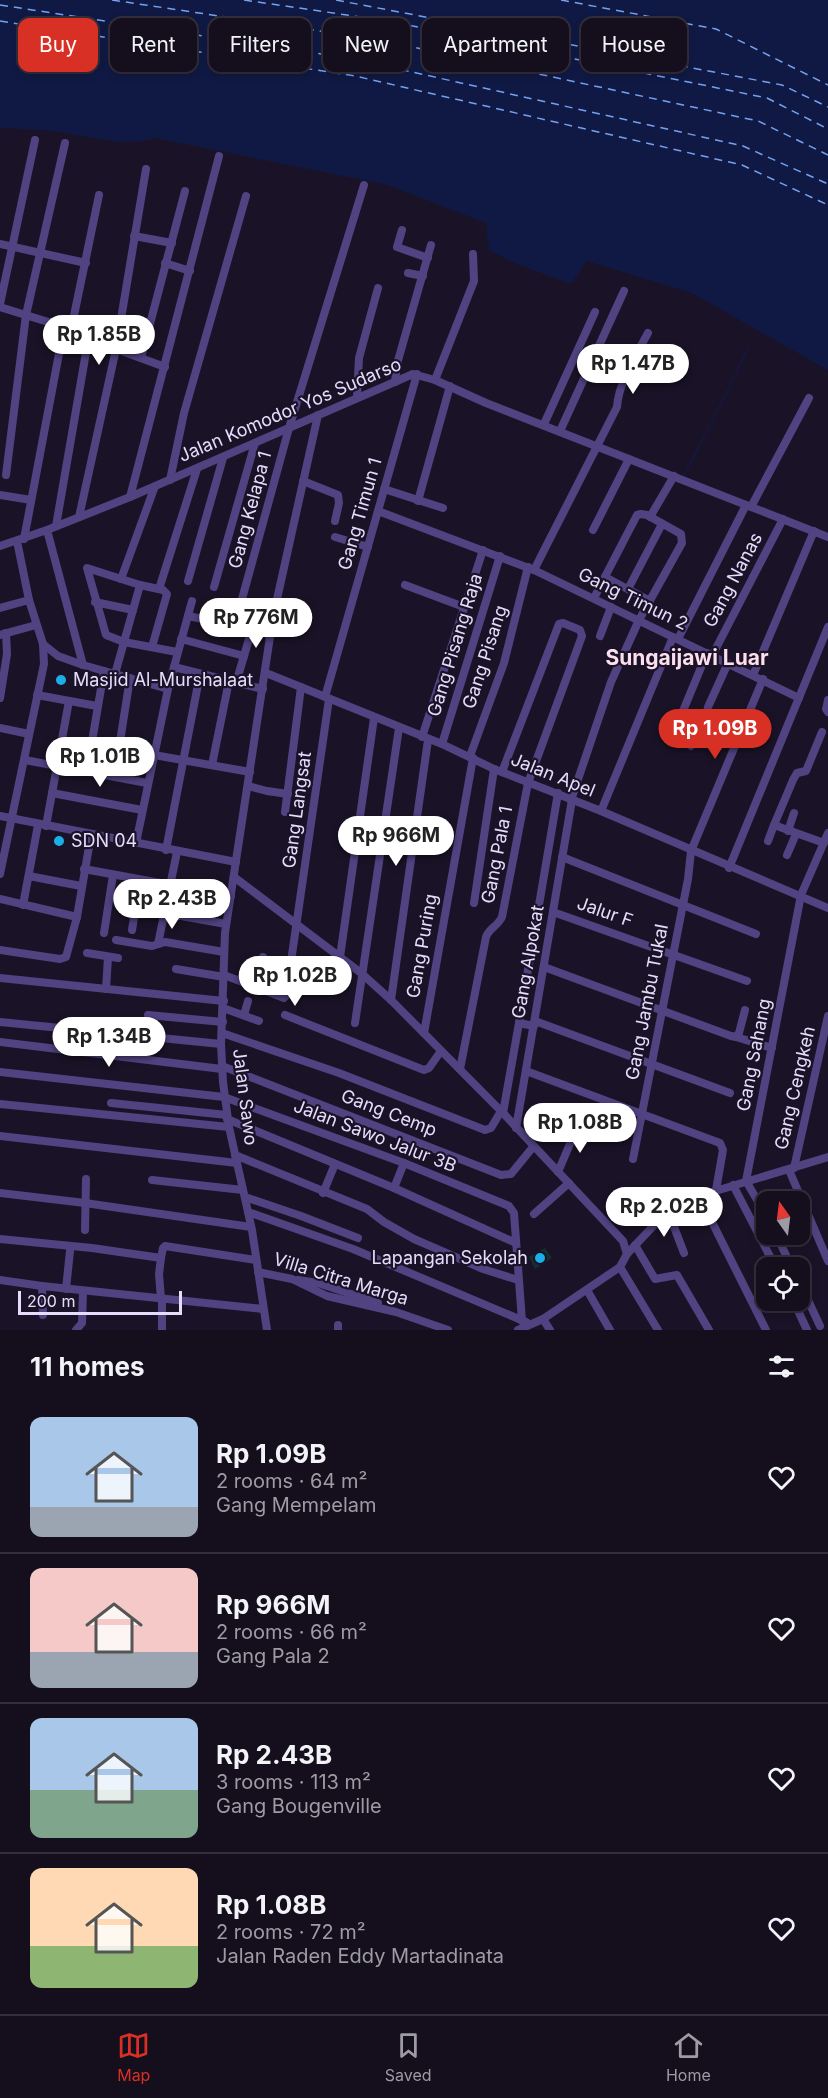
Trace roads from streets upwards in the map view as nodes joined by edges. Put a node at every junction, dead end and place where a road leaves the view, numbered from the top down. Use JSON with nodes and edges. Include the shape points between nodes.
{"nodes":[{"id":1,"x":35,"y":140,"type":"dead end"},
{"id":2,"x":65,"y":143,"type":"dead end"},
{"id":3,"x":219,"y":156,"type":"dead end"},
{"id":4,"x":146,"y":169,"type":"dead end"},
{"id":5,"x":364,"y":185,"type":"dead end"},
{"id":6,"x":185,"y":190,"type":"dead end"},
{"id":7,"x":99,"y":195,"type":"dead end"},
{"id":8,"x":246,"y":196,"type":"dead end"},
{"id":9,"x":402,"y":230,"type":"dead end"},
{"id":10,"x":134,"y":236,"type":"junction"},
{"id":11,"x":172,"y":243,"type":"junction"},
{"id":12,"x":0,"y":244,"type":"edge"},
{"id":13,"x":431,"y":245,"type":"dead end"},
{"id":14,"x":13,"y":246,"type":"junction"},
{"id":15,"x":39,"y":251,"type":"junction"},
{"id":16,"x":472,"y":254,"type":"dead end"},
{"id":17,"x":428,"y":258,"type":"junction"},
{"id":18,"x":86,"y":263,"type":"junction"},
{"id":19,"x":165,"y":263,"type":"junction"},
{"id":20,"x":190,"y":271,"type":"junction"},
{"id":21,"x":408,"y":273,"type":"dead end"},
{"id":22,"x":423,"y":276,"type":"junction"},
{"id":23,"x":378,"y":288,"type":"dead end"},
{"id":24,"x":624,"y":291,"type":"dead end"},
{"id":25,"x":0,"y":306,"type":"edge"},
{"id":26,"x":595,"y":312,"type":"dead end"},
{"id":27,"x":26,"y":315,"type":"junction"},
{"id":28,"x":68,"y":328,"type":"junction"},
{"id":29,"x":648,"y":333,"type":"dead end"},
{"id":30,"x":89,"y":334,"type":"junction"},
{"id":31,"x":116,"y":346,"type":"junction"},
{"id":32,"x":141,"y":358,"type":"junction"},
{"id":33,"x":165,"y":367,"type":"junction"},
{"id":34,"x":417,"y":374,"type":"junction"},
{"id":35,"x":435,"y":380,"type":"junction"},
{"id":36,"x":395,"y":382,"type":"junction"},
{"id":37,"x":450,"y":386,"type":"junction"},
{"id":38,"x":357,"y":397,"type":"junction"},
{"id":39,"x":808,"y":398,"type":"dead end"},
{"id":40,"x":318,"y":415,"type":"junction"},
{"id":41,"x":544,"y":424,"type":"junction"},
{"id":42,"x":289,"y":428,"type":"junction"},
{"id":43,"x":560,"y":431,"type":"junction"},
{"id":44,"x":255,"y":443,"type":"junction"},
{"id":45,"x":597,"y":446,"type":"junction"},
{"id":46,"x":223,"y":458,"type":"junction"},
{"id":47,"x":629,"y":459,"type":"junction"},
{"id":48,"x":197,"y":469,"type":"junction"},
{"id":49,"x":6,"y":475,"type":"dead end"},
{"id":50,"x":674,"y":476,"type":"junction"},
{"id":51,"x":170,"y":480,"type":"junction"},
{"id":52,"x":303,"y":481,"type":"junction"},
{"id":53,"x":155,"y":486,"type":"junction"},
{"id":54,"x":384,"y":489,"type":"junction"},
{"id":55,"x":0,"y":495,"type":"edge"},
{"id":56,"x":130,"y":497,"type":"junction"},
{"id":57,"x":31,"y":501,"type":"junction"},
{"id":58,"x":418,"y":501,"type":"junction"},
{"id":59,"x":749,"y":506,"type":"junction"},
{"id":60,"x":443,"y":508,"type":"dead end"},
{"id":61,"x":378,"y":511,"type":"junction"},
{"id":62,"x":79,"y":517,"type":"junction"},
{"id":63,"x":650,"y":517,"type":"junction"},
{"id":64,"x":783,"y":519,"type":"junction"},
{"id":65,"x":335,"y":521,"type":"dead end"},
{"id":66,"x":662,"y":524,"type":"junction"},
{"id":67,"x":56,"y":526,"type":"junction"},
{"id":68,"x":47,"y":530,"type":"junction"},
{"id":69,"x":593,"y":530,"type":"dead end"},
{"id":70,"x":814,"y":531,"type":"junction"},
{"id":71,"x":335,"y":537,"type":"dead end"},
{"id":72,"x":828,"y":537,"type":"edge"},
{"id":73,"x":20,"y":540,"type":"junction"},
{"id":74,"x":0,"y":546,"type":"edge"},
{"id":75,"x":368,"y":547,"type":"junction"},
{"id":76,"x":483,"y":550,"type":"junction"},
{"id":77,"x":500,"y":556,"type":"junction"},
{"id":78,"x":531,"y":568,"type":"junction"},
{"id":79,"x":605,"y":578,"type":"junction"},
{"id":80,"x":122,"y":579,"type":"junction"},
{"id":81,"x":188,"y":581,"type":"dead end"},
{"id":82,"x":140,"y":585,"type":"junction"},
{"id":83,"x":405,"y":585,"type":"dead end"},
{"id":84,"x":214,"y":587,"type":"dead end"},
{"id":85,"x":159,"y":589,"type":"junction"},
{"id":86,"x":628,"y":589,"type":"junction"},
{"id":87,"x":594,"y":598,"type":"junction"},
{"id":88,"x":29,"y":600,"type":"junction"},
{"id":89,"x":192,"y":601,"type":"dead end"},
{"id":90,"x":650,"y":601,"type":"junction"},
{"id":91,"x":95,"y":602,"type":"junction"},
{"id":92,"x":611,"y":606,"type":"junction"},
{"id":93,"x":464,"y":607,"type":"junction"},
{"id":94,"x":0,"y":608,"type":"edge"},
{"id":95,"x":133,"y":610,"type":"junction"},
{"id":96,"x":274,"y":613,"type":"junction"},
{"id":97,"x":188,"y":616,"type":"junction"},
{"id":98,"x":639,"y":620,"type":"junction"},
{"id":99,"x":36,"y":625,"type":"junction"},
{"id":100,"x":828,"y":627,"type":"edge"},
{"id":101,"x":252,"y":629,"type":"junction"},
{"id":102,"x":3,"y":634,"type":"edge"},
{"id":103,"x":270,"y":635,"type":"junction"},
{"id":104,"x":600,"y":636,"type":"dead end"},
{"id":105,"x":675,"y":638,"type":"junction"},
{"id":106,"x":181,"y":639,"type":"junction"},
{"id":107,"x":124,"y":642,"type":"junction"},
{"id":108,"x":43,"y":644,"type":"junction"},
{"id":109,"x":152,"y":647,"type":"junction"},
{"id":110,"x":177,"y":652,"type":"junction"},
{"id":111,"x":709,"y":654,"type":"junction"},
{"id":112,"x":58,"y":656,"type":"junction"},
{"id":113,"x":244,"y":656,"type":"junction"},
{"id":114,"x":728,"y":663,"type":"junction"},
{"id":115,"x":44,"y":664,"type":"junction"},
{"id":116,"x":83,"y":665,"type":"junction"},
{"id":117,"x":174,"y":667,"type":"junction"},
{"id":118,"x":267,"y":669,"type":"junction"},
{"id":119,"x":104,"y":671,"type":"junction"},
{"id":120,"x":2,"y":672,"type":"edge"},
{"id":121,"x":115,"y":674,"type":"junction"},
{"id":122,"x":200,"y":674,"type":"junction"},
{"id":123,"x":753,"y":675,"type":"junction"},
{"id":124,"x":130,"y":678,"type":"junction"},
{"id":125,"x":763,"y":679,"type":"junction"},
{"id":126,"x":233,"y":682,"type":"junction"},
{"id":127,"x":301,"y":687,"type":"junction"},
{"id":128,"x":263,"y":688,"type":"junction"},
{"id":129,"x":168,"y":689,"type":"junction"},
{"id":130,"x":37,"y":695,"type":"junction"},
{"id":131,"x":0,"y":698,"type":"edge"},
{"id":132,"x":327,"y":698,"type":"junction"},
{"id":133,"x":799,"y":698,"type":"junction"},
{"id":134,"x":828,"y":700,"type":"edge"},
{"id":135,"x":69,"y":701,"type":"junction"},
{"id":136,"x":97,"y":706,"type":"junction"},
{"id":137,"x":828,"y":712,"type":"edge"},
{"id":138,"x":712,"y":716,"type":"dead end"},
{"id":139,"x":374,"y":718,"type":"junction"},
{"id":140,"x":680,"y":718,"type":"junction"},
{"id":141,"x":0,"y":728,"type":"edge"},
{"id":142,"x":399,"y":728,"type":"junction"},
{"id":143,"x":822,"y":732,"type":"dead end"},
{"id":144,"x":667,"y":733,"type":"dead end"},
{"id":145,"x":29,"y":734,"type":"junction"},
{"id":146,"x":425,"y":738,"type":"junction"},
{"id":147,"x":92,"y":744,"type":"junction"},
{"id":148,"x":442,"y":744,"type":"junction"},
{"id":149,"x":691,"y":746,"type":"dead end"},
{"id":150,"x":119,"y":748,"type":"junction"},
{"id":151,"x":153,"y":754,"type":"junction"},
{"id":152,"x":471,"y":757,"type":"junction"},
{"id":153,"x":25,"y":760,"type":"junction"},
{"id":154,"x":184,"y":760,"type":"junction"},
{"id":155,"x":212,"y":765,"type":"junction"},
{"id":156,"x":58,"y":766,"type":"junction"},
{"id":157,"x":498,"y":770,"type":"junction"},
{"id":158,"x":87,"y":771,"type":"junction"},
{"id":159,"x":250,"y":772,"type":"junction"},
{"id":160,"x":147,"y":783,"type":"junction"},
{"id":161,"x":528,"y":783,"type":"junction"},
{"id":162,"x":248,"y":786,"type":"junction"},
{"id":163,"x":52,"y":793,"type":"junction"},
{"id":164,"x":558,"y":793,"type":"junction"},
{"id":165,"x":288,"y":794,"type":"junction"},
{"id":166,"x":572,"y":800,"type":"junction"},
{"id":167,"x":142,"y":810,"type":"junction"},
{"id":168,"x":601,"y":811,"type":"junction"},
{"id":169,"x":285,"y":812,"type":"dead end"},
{"id":170,"x":794,"y":813,"type":"dead end"},
{"id":171,"x":0,"y":816,"type":"edge"},
{"id":172,"x":12,"y":818,"type":"junction"},
{"id":173,"x":774,"y":825,"type":"junction"},
{"id":174,"x":42,"y":826,"type":"junction"},
{"id":175,"x":792,"y":832,"type":"junction"},
{"id":176,"x":828,"y":833,"type":"edge"},
{"id":177,"x":91,"y":835,"type":"junction"},
{"id":178,"x":768,"y":841,"type":"dead end"},
{"id":179,"x":136,"y":843,"type":"junction"},
{"id":180,"x":824,"y":843,"type":"junction"},
{"id":181,"x":3,"y":844,"type":"edge"},
{"id":182,"x":166,"y":850,"type":"junction"},
{"id":183,"x":691,"y":851,"type":"junction"},
{"id":184,"x":177,"y":852,"type":"junction"},
{"id":185,"x":787,"y":855,"type":"dead end"},
{"id":186,"x":562,"y":857,"type":"junction"},
{"id":187,"x":236,"y":862,"type":"junction"},
{"id":188,"x":84,"y":868,"type":"junction"},
{"id":189,"x":729,"y":868,"type":"junction"},
{"id":190,"x":0,"y":872,"type":"edge"},
{"id":191,"x":113,"y":875,"type":"junction"},
{"id":192,"x":29,"y":876,"type":"junction"},
{"id":193,"x":234,"y":876,"type":"junction"},
{"id":194,"x":140,"y":880,"type":"junction"},
{"id":195,"x":169,"y":885,"type":"junction"},
{"id":196,"x":81,"y":886,"type":"junction"},
{"id":197,"x":231,"y":896,"type":"junction"},
{"id":198,"x":801,"y":896,"type":"junction"},
{"id":199,"x":0,"y":899,"type":"edge"},
{"id":200,"x":474,"y":903,"type":"dead end"},
{"id":201,"x":682,"y":904,"type":"junction"},
{"id":202,"x":23,"y":905,"type":"junction"},
{"id":203,"x":828,"y":908,"type":"edge"},
{"id":204,"x":553,"y":912,"type":"junction"},
{"id":205,"x":164,"y":913,"type":"junction"},
{"id":206,"x":77,"y":917,"type":"junction"},
{"id":207,"x":226,"y":924,"type":"junction"},
{"id":208,"x":298,"y":926,"type":"junction"},
{"id":209,"x":132,"y":930,"type":"dead end"},
{"id":210,"x":104,"y":933,"type":"dead end"},
{"id":211,"x":756,"y":934,"type":"dead end"},
{"id":212,"x":116,"y":940,"type":"dead end"},
{"id":213,"x":159,"y":944,"type":"junction"},
{"id":214,"x":0,"y":950,"type":"edge"},
{"id":215,"x":224,"y":952,"type":"junction"},
{"id":216,"x":87,"y":953,"type":"dead end"},
{"id":217,"x":673,"y":954,"type":"junction"},
{"id":218,"x":108,"y":957,"type":"junction"},
{"id":219,"x":263,"y":957,"type":"dead end"},
{"id":220,"x":340,"y":957,"type":"junction"},
{"id":221,"x":118,"y":958,"type":"dead end"},
{"id":222,"x":544,"y":967,"type":"junction"},
{"id":223,"x":176,"y":969,"type":"dead end"},
{"id":224,"x":361,"y":974,"type":"junction"},
{"id":225,"x":224,"y":976,"type":"junction"},
{"id":226,"x":0,"y":978,"type":"edge"},
{"id":227,"x":747,"y":981,"type":"dead end"},
{"id":228,"x":106,"y":989,"type":"junction"},
{"id":229,"x":258,"y":989,"type":"junction"},
{"id":230,"x":391,"y":999,"type":"junction"},
{"id":231,"x":248,"y":1001,"type":"dead end"},
{"id":232,"x":223,"y":1005,"type":"junction"},
{"id":233,"x":663,"y":1010,"type":"junction"},
{"id":234,"x":745,"y":1010,"type":"dead end"},
{"id":235,"x":148,"y":1015,"type":"dead end"},
{"id":236,"x":244,"y":1015,"type":"junction"},
{"id":237,"x":285,"y":1015,"type":"dead end"},
{"id":238,"x":828,"y":1016,"type":"edge"},
{"id":239,"x":259,"y":1021,"type":"dead end"},
{"id":240,"x":0,"y":1022,"type":"edge"},
{"id":241,"x":222,"y":1022,"type":"junction"},
{"id":242,"x":355,"y":1023,"type":"dead end"},
{"id":243,"x":519,"y":1023,"type":"junction"},
{"id":244,"x":534,"y":1024,"type":"junction"},
{"id":245,"x":222,"y":1033,"type":"junction"},
{"id":246,"x":423,"y":1033,"type":"junction"},
{"id":247,"x":736,"y":1036,"type":"junction"},
{"id":248,"x":0,"y":1042,"type":"edge"},
{"id":249,"x":221,"y":1044,"type":"junction"},
{"id":250,"x":772,"y":1048,"type":"junction"},
{"id":251,"x":441,"y":1051,"type":"junction"},
{"id":252,"x":652,"y":1064,"type":"junction"},
{"id":253,"x":222,"y":1067,"type":"junction"},
{"id":254,"x":460,"y":1069,"type":"junction"},
{"id":255,"x":526,"y":1071,"type":"junction"},
{"id":256,"x":0,"y":1072,"type":"edge"},
{"id":257,"x":730,"y":1093,"type":"dead end"},
{"id":258,"x":224,"y":1097,"type":"junction"},
{"id":259,"x":111,"y":1103,"type":"dead end"},
{"id":260,"x":0,"y":1104,"type":"edge"},
{"id":261,"x":502,"y":1112,"type":"junction"},
{"id":262,"x":642,"y":1115,"type":"junction"},
{"id":263,"x":228,"y":1120,"type":"junction"},
{"id":264,"x":578,"y":1125,"type":"dead end"},
{"id":265,"x":516,"y":1128,"type":"junction"},
{"id":266,"x":0,"y":1136,"type":"edge"},
{"id":267,"x":534,"y":1147,"type":"junction"},
{"id":268,"x":236,"y":1159,"type":"junction"},
{"id":269,"x":633,"y":1159,"type":"dead end"},
{"id":270,"x":827,"y":1160,"type":"edge"},
{"id":271,"x":404,"y":1163,"type":"junction"},
{"id":272,"x":335,"y":1164,"type":"junction"},
{"id":273,"x":791,"y":1169,"type":"junction"},
{"id":274,"x":558,"y":1172,"type":"junction"},
{"id":275,"x":86,"y":1179,"type":"dead end"},
{"id":276,"x":152,"y":1180,"type":"dead end"},
{"id":277,"x":746,"y":1181,"type":"junction"},
{"id":278,"x":568,"y":1183,"type":"junction"},
{"id":279,"x":733,"y":1185,"type":"junction"},
{"id":280,"x":394,"y":1188,"type":"junction"},
{"id":281,"x":716,"y":1190,"type":"junction"},
{"id":282,"x":0,"y":1193,"type":"edge"},
{"id":283,"x":244,"y":1193,"type":"junction"},
{"id":284,"x":324,"y":1193,"type":"junction"},
{"id":285,"x":699,"y":1196,"type":"junction"},
{"id":286,"x":756,"y":1198,"type":"edge"},
{"id":287,"x":86,"y":1203,"type":"junction"},
{"id":288,"x":248,"y":1212,"type":"junction"},
{"id":289,"x":534,"y":1214,"type":"dead end"},
{"id":290,"x":669,"y":1214,"type":"junction"},
{"id":291,"x":251,"y":1227,"type":"junction"},
{"id":292,"x":85,"y":1230,"type":"dead end"},
{"id":293,"x":358,"y":1238,"type":"dead end"},
{"id":294,"x":0,"y":1239,"type":"edge"},
{"id":295,"x":516,"y":1243,"type":"junction"},
{"id":296,"x":635,"y":1245,"type":"junction"},
{"id":297,"x":70,"y":1251,"type":"dead end"},
{"id":298,"x":684,"y":1253,"type":"dead end"},
{"id":299,"x":627,"y":1254,"type":"junction"},
{"id":300,"x":770,"y":1257,"type":"edge"},
{"id":301,"x":161,"y":1258,"type":"junction"},
{"id":302,"x":256,"y":1260,"type":"junction"},
{"id":303,"x":828,"y":1261,"type":"edge"},
{"id":304,"x":620,"y":1267,"type":"junction"},
{"id":305,"x":258,"y":1272,"type":"junction"},
{"id":306,"x":0,"y":1280,"type":"edge"},
{"id":307,"x":518,"y":1280,"type":"junction"},
{"id":308,"x":42,"y":1286,"type":"junction"},
{"id":309,"x":66,"y":1289,"type":"junction"},
{"id":310,"x":587,"y":1290,"type":"junction"},
{"id":311,"x":83,"y":1291,"type":"junction"},
{"id":312,"x":161,"y":1299,"type":"junction"},
{"id":313,"x":810,"y":1304,"type":"edge"},
{"id":314,"x":263,"y":1309,"type":"junction"},
{"id":315,"x":798,"y":1311,"type":"edge"},
{"id":316,"x":43,"y":1315,"type":"dead end"},
{"id":317,"x":543,"y":1319,"type":"junction"},
{"id":318,"x":526,"y":1322,"type":"junction"},
{"id":319,"x":820,"y":1326,"type":"dead end"},
{"id":320,"x":76,"y":1330,"type":"edge"},
{"id":321,"x":162,"y":1330,"type":"edge"},
{"id":322,"x":267,"y":1330,"type":"edge"},
{"id":323,"x":448,"y":1330,"type":"edge"},
{"id":324,"x":518,"y":1330,"type":"edge"},
{"id":325,"x":550,"y":1330,"type":"edge"},
{"id":326,"x":610,"y":1330,"type":"edge"},
{"id":327,"x":658,"y":1330,"type":"edge"},
{"id":328,"x":709,"y":1330,"type":"edge"},
{"id":329,"x":766,"y":1330,"type":"edge"},
{"id":330,"x":807,"y":1330,"type":"edge"}],
"edges":[{"from":1,"to":14,"type":"street"},
{"from":2,"to":15,"type":"street"},
{"from":3,"to":20,"type":"street"},
{"from":4,"to":10,"type":"street"},
{"from":5,"to":42,"type":"street"},
{"from":6,"to":11,"type":"street"},
{"from":7,"to":18,"type":"street"},
{"from":8,"to":51,"type":"street","via":[[184,413]]},
{"from":9,"to":17,"type":"street","via":[[397,247]]},
{"from":10,"to":11,"type":"street"},
{"from":10,"to":31,"type":"street"},
{"from":11,"to":19,"type":"street"},
{"from":12,"to":14,"type":"street"},
{"from":13,"to":17,"type":"street"},
{"from":14,"to":15,"type":"street"},
{"from":14,"to":25,"type":"street"},
{"from":15,"to":18,"type":"street"},
{"from":15,"to":27,"type":"street"},
{"from":16,"to":35,"type":"street","via":[[474,281]]},
{"from":17,"to":22,"type":"street"},
{"from":18,"to":28,"type":"street"},
{"from":19,"to":20,"type":"street"},
{"from":19,"to":32,"type":"street"},
{"from":20,"to":33,"type":"street"},
{"from":21,"to":22,"type":"street"},
{"from":22,"to":36,"type":"street"},
{"from":23,"to":38,"type":"street","via":[[359,358]]},
{"from":24,"to":43,"type":"street"},
{"from":25,"to":27,"type":"street"},
{"from":26,"to":41,"type":"street"},
{"from":27,"to":28,"type":"street"},
{"from":27,"to":49,"type":"street"},
{"from":28,"to":30,"type":"street"},
{"from":28,"to":57,"type":"street"},
{"from":29,"to":45,"type":"street","name":"Gang Pisang"},
{"from":30,"to":31,"type":"street"},
{"from":30,"to":67,"type":"street"},
{"from":31,"to":32,"type":"street"},
{"from":31,"to":62,"type":"street"},
{"from":32,"to":33,"type":"street"},
{"from":33,"to":56,"type":"street"},
{"from":34,"to":35,"type":"street","name":"Jalan Komodor Yos Sudarso"},
{"from":34,"to":36,"type":"street","name":"Jalan Komodor Yos Sudarso"},
{"from":34,"to":54,"type":"street","name":"Gang Timun 1"},
{"from":35,"to":37,"type":"street","name":"Jalan Komodor Yos Sudarso"},
{"from":36,"to":38,"type":"street","name":"Jalan Komodor Yos Sudarso"},
{"from":37,"to":41,"type":"street","name":"Jalan Komodor Yos Sudarso"},
{"from":37,"to":58,"type":"street"},
{"from":38,"to":40,"type":"street","name":"Jalan Komodor Yos Sudarso"},
{"from":39,"to":59,"type":"street"},
{"from":40,"to":42,"type":"street","name":"Jalan Komodor Yos Sudarso"},
{"from":40,"to":52,"type":"street","name":"Jalan Sawo"},
{"from":41,"to":43,"type":"street","name":"Jalan Komodor Yos Sudarso"},
{"from":42,"to":44,"type":"street","name":"Jalan Komodor Yos Sudarso"},
{"from":42,"to":96,"type":"street","name":"Gang Kelapa 1","via":[[242,599],[247,606]]},
{"from":43,"to":45,"type":"street","name":"Jalan Komodor Yos Sudarso"},
{"from":44,"to":46,"type":"street","name":"Jalan Komodor Yos Sudarso"},
{"from":44,"to":84,"type":"street"},
{"from":45,"to":47,"type":"street","name":"Jalan Komodor Yos Sudarso"},
{"from":45,"to":78,"type":"street","name":"Gang Pisang"},
{"from":46,"to":48,"type":"street","name":"Jalan Komodor Yos Sudarso"},
{"from":46,"to":81,"type":"street"},
{"from":47,"to":50,"type":"street","name":"Jalan Komodor Yos Sudarso"},
{"from":47,"to":69,"type":"street"},
{"from":48,"to":51,"type":"street","name":"Jalan Komodor Yos Sudarso"},
{"from":48,"to":85,"type":"street"},
{"from":50,"to":59,"type":"street","name":"Jalan Komodor Yos Sudarso"},
{"from":50,"to":63,"type":"street"},
{"from":51,"to":53,"type":"street","name":"Jalan Komodor Yos Sudarso"},
{"from":52,"to":65,"type":"street","via":[[338,495]]},
{"from":52,"to":96,"type":"street","name":"Jalan Sawo"},
{"from":53,"to":56,"type":"street","name":"Jalan Komodor Yos Sudarso"},
{"from":53,"to":80,"type":"street"},
{"from":54,"to":58,"type":"street"},
{"from":54,"to":61,"type":"street","name":"Gang Timun 1"},
{"from":55,"to":57,"type":"street"},
{"from":56,"to":62,"type":"street","name":"Jalan Komodor Yos Sudarso"},
{"from":57,"to":73,"type":"street"},
{"from":58,"to":60,"type":"street"},
{"from":59,"to":64,"type":"street","name":"Jalan Komodor Yos Sudarso"},
{"from":59,"to":105,"type":"street"},
{"from":61,"to":75,"type":"street","name":"Gang Timun 1"},
{"from":61,"to":76,"type":"street","name":"Gang Timun 2"},
{"from":62,"to":67,"type":"street","name":"Jalan Komodor Yos Sudarso"},
{"from":63,"to":66,"type":"street"},
{"from":63,"to":79,"type":"street","via":[[637,515]]},
{"from":64,"to":70,"type":"street","name":"Jalan Komodor Yos Sudarso"},
{"from":64,"to":111,"type":"street","name":"Gang Nanas"},
{"from":66,"to":86,"type":"street"},
{"from":66,"to":90,"type":"street","name":"Gang Alpokat","via":[[683,537]]},
{"from":67,"to":68,"type":"street","name":"Jalan Komodor Yos Sudarso"},
{"from":68,"to":73,"type":"street","name":"Jalan Komodor Yos Sudarso"},
{"from":68,"to":116,"type":"street"},
{"from":70,"to":72,"type":"street","name":"Jalan Komodor Yos Sudarso"},
{"from":70,"to":123,"type":"street"},
{"from":71,"to":75,"type":"street"},
{"from":73,"to":74,"type":"street","name":"Jalan Komodor Yos Sudarso"},
{"from":73,"to":88,"type":"street"},
{"from":75,"to":132,"type":"street","name":"Gang Timun 1"},
{"from":76,"to":77,"type":"street","name":"Gang Timun 2"},
{"from":76,"to":93,"type":"street"},
{"from":77,"to":78,"type":"street","name":"Gang Timun 2"},
{"from":77,"to":148,"type":"street","name":"Gang Pisang Raja"},
{"from":78,"to":87,"type":"street","name":"Gang Timun 2"},
{"from":78,"to":152,"type":"street","name":"Gang Pisang","via":[[504,663]]},
{"from":79,"to":86,"type":"street"},
{"from":79,"to":87,"type":"street"},
{"from":80,"to":82,"type":"street"},
{"from":80,"to":91,"type":"street","via":[[86,569]]},
{"from":82,"to":85,"type":"street"},
{"from":82,"to":95,"type":"street"},
{"from":83,"to":93,"type":"street"},
{"from":85,"to":109,"type":"street","via":[[167,596]]},
{"from":86,"to":90,"type":"street"},
{"from":87,"to":92,"type":"street","name":"Gang Timun 2"},
{"from":88,"to":94,"type":"street"},
{"from":88,"to":99,"type":"street"},
{"from":89,"to":97,"type":"street"},
{"from":90,"to":98,"type":"street","name":"Gang Alpokat"},
{"from":91,"to":95,"type":"street"},
{"from":91,"to":107,"type":"street","via":[[106,635]]},
{"from":92,"to":98,"type":"street","name":"Gang Timun 2"},
{"from":92,"to":104,"type":"street"},
{"from":93,"to":146,"type":"street"},
{"from":95,"to":107,"type":"street"},
{"from":96,"to":103,"type":"street","name":"Jalan Sawo"},
{"from":97,"to":101,"type":"street"},
{"from":97,"to":106,"type":"street"},
{"from":98,"to":105,"type":"street","name":"Gang Timun 2"},
{"from":98,"to":166,"type":"street","name":"Gang Alpokat","via":[[611,682]]},
{"from":99,"to":102,"type":"street"},
{"from":99,"to":108,"type":"street"},
{"from":100,"to":133,"type":"street"},
{"from":101,"to":103,"type":"street"},
{"from":101,"to":113,"type":"street"},
{"from":102,"to":120,"type":"street","via":[[7,654]]},
{"from":103,"to":118,"type":"street","name":"Jalan Sawo"},
{"from":105,"to":111,"type":"street","name":"Gang Timun 2"},
{"from":105,"to":168,"type":"street"},
{"from":106,"to":110,"type":"street"},
{"from":106,"to":113,"type":"street"},
{"from":107,"to":109,"type":"street"},
{"from":107,"to":121,"type":"street"},
{"from":108,"to":112,"type":"street"},
{"from":108,"to":115,"type":"street"},
{"from":109,"to":110,"type":"street"},
{"from":110,"to":117,"type":"street"},
{"from":111,"to":114,"type":"street","name":"Gang Timun 2"},
{"from":111,"to":140,"type":"street","name":"Gang Nanas"},
{"from":112,"to":115,"type":"street"},
{"from":112,"to":116,"type":"street"},
{"from":113,"to":126,"type":"street"},
{"from":114,"to":123,"type":"street","name":"Gang Timun 2"},
{"from":114,"to":138,"type":"street","via":[[708,707],[707,713]]},
{"from":115,"to":130,"type":"street"},
{"from":116,"to":119,"type":"street"},
{"from":117,"to":122,"type":"street"},
{"from":117,"to":129,"type":"street"},
{"from":118,"to":127,"type":"street","name":"Jalan Apel"},
{"from":118,"to":128,"type":"street","name":"Jalan Sawo"},
{"from":119,"to":121,"type":"street"},
{"from":119,"to":136,"type":"street"},
{"from":120,"to":131,"type":"street"},
{"from":121,"to":124,"type":"street"},
{"from":122,"to":126,"type":"street"},
{"from":122,"to":154,"type":"street"},
{"from":123,"to":125,"type":"street","name":"Gang Timun 2"},
{"from":124,"to":129,"type":"street"},
{"from":124,"to":150,"type":"street"},
{"from":125,"to":133,"type":"street","name":"Gang Timun 2"},
{"from":125,"to":183,"type":"street","name":"Gang Jambu Tukal"},
{"from":126,"to":128,"type":"street"},
{"from":126,"to":155,"type":"street"},
{"from":127,"to":132,"type":"street","name":"Jalan Apel"},
{"from":127,"to":165,"type":"street"},
{"from":128,"to":159,"type":"street","name":"Jalan Sawo"},
{"from":129,"to":151,"type":"street"},
{"from":130,"to":135,"type":"street"},
{"from":130,"to":145,"type":"street"},
{"from":132,"to":139,"type":"street","name":"Jalan Apel"},
{"from":132,"to":208,"type":"street","name":"Gang Langsat"},
{"from":133,"to":189,"type":"street"},
{"from":134,"to":137,"type":"street"},
{"from":135,"to":136,"type":"street"},
{"from":135,"to":156,"type":"street"},
{"from":136,"to":147,"type":"street"},
{"from":139,"to":142,"type":"street","name":"Jalan Apel"},
{"from":139,"to":220,"type":"street"},
{"from":140,"to":144,"type":"street","name":"Gang Nanas","via":[[673,735]]},
{"from":140,"to":149,"type":"street","via":[[700,729]]},
{"from":141,"to":145,"type":"street"},
{"from":142,"to":146,"type":"street","name":"Jalan Apel"},
{"from":142,"to":224,"type":"street"},
{"from":143,"to":173,"type":"street","via":[[806,771],[797,773],[793,780]]},
{"from":145,"to":153,"type":"street"},
{"from":146,"to":148,"type":"street","name":"Jalan Apel"},
{"from":146,"to":230,"type":"street"},
{"from":147,"to":150,"type":"street"},
{"from":147,"to":158,"type":"street"},
{"from":148,"to":152,"type":"street","name":"Jalan Apel"},
{"from":150,"to":151,"type":"street"},
{"from":151,"to":154,"type":"street"},
{"from":151,"to":160,"type":"street"},
{"from":152,"to":157,"type":"street","name":"Jalan Apel"},
{"from":152,"to":246,"type":"street","name":"Gang Puring"},
{"from":153,"to":156,"type":"street"},
{"from":153,"to":172,"type":"street"},
{"from":154,"to":155,"type":"street"},
{"from":154,"to":182,"type":"street"},
{"from":155,"to":159,"type":"street"},
{"from":156,"to":158,"type":"street"},
{"from":156,"to":163,"type":"street"},
{"from":157,"to":161,"type":"street","name":"Jalan Apel"},
{"from":157,"to":161,"type":"street","name":"Gang Pala 1","via":[[559,626],[563,623],[580,630],[582,636]]},
{"from":157,"to":200,"type":"street"},
{"from":158,"to":160,"type":"street"},
{"from":159,"to":162,"type":"street","name":"Jalan Sawo"},
{"from":160,"to":167,"type":"street"},
{"from":161,"to":164,"type":"street","name":"Jalan Apel"},
{"from":161,"to":254,"type":"street","name":"Gang Pala 1","via":[[502,917],[486,937]]},
{"from":162,"to":165,"type":"street"},
{"from":162,"to":187,"type":"street","name":"Jalan Sawo"},
{"from":163,"to":167,"type":"street"},
{"from":163,"to":174,"type":"street"},
{"from":164,"to":166,"type":"street","name":"Jalan Apel"},
{"from":164,"to":243,"type":"street"},
{"from":165,"to":169,"type":"street"},
{"from":166,"to":168,"type":"street","name":"Jalan Apel"},
{"from":166,"to":186,"type":"street","name":"Gang Alpokat"},
{"from":167,"to":179,"type":"street"},
{"from":168,"to":183,"type":"street","name":"Jalan Apel"},
{"from":170,"to":175,"type":"street"},
{"from":171,"to":172,"type":"street"},
{"from":172,"to":174,"type":"street"},
{"from":172,"to":181,"type":"street"},
{"from":173,"to":175,"type":"street"},
{"from":173,"to":178,"type":"street"},
{"from":174,"to":177,"type":"street"},
{"from":174,"to":192,"type":"street"},
{"from":175,"to":180,"type":"street"},
{"from":175,"to":185,"type":"street"},
{"from":176,"to":180,"type":"street","name":"Gang Sahang"},
{"from":177,"to":179,"type":"street"},
{"from":177,"to":188,"type":"street"},
{"from":179,"to":182,"type":"street"},
{"from":180,"to":198,"type":"street","name":"Gang Sahang"},
{"from":181,"to":190,"type":"street"},
{"from":182,"to":184,"type":"street"},
{"from":183,"to":189,"type":"street","name":"Jalan Apel"},
{"from":183,"to":201,"type":"street","name":"Gang Jambu Tukal"},
{"from":184,"to":187,"type":"street"},
{"from":184,"to":195,"type":"street"},
{"from":186,"to":201,"type":"street"},
{"from":186,"to":204,"type":"street","name":"Gang Alpokat"},
{"from":187,"to":193,"type":"street","name":"Jalan Sawo"},
{"from":188,"to":191,"type":"street"},
{"from":188,"to":196,"type":"street"},
{"from":189,"to":198,"type":"street","name":"Jalan Apel"},
{"from":191,"to":194,"type":"street"},
{"from":191,"to":210,"type":"street"},
{"from":192,"to":196,"type":"street"},
{"from":192,"to":202,"type":"street"},
{"from":193,"to":197,"type":"street","name":"Jalan Sawo"},
{"from":193,"to":208,"type":"street"},
{"from":194,"to":195,"type":"street"},
{"from":194,"to":209,"type":"street"},
{"from":195,"to":197,"type":"street"},
{"from":195,"to":205,"type":"street"},
{"from":196,"to":206,"type":"street"},
{"from":197,"to":207,"type":"street","name":"Jalan Sawo"},
{"from":198,"to":203,"type":"street","name":"Jalan Apel"},
{"from":198,"to":250,"type":"street","name":"Gang Sahang"},
{"from":199,"to":202,"type":"street"},
{"from":201,"to":211,"type":"street"},
{"from":201,"to":217,"type":"street","name":"Gang Jambu Tukal"},
{"from":202,"to":206,"type":"street"},
{"from":204,"to":217,"type":"street","name":"Jalur F"},
{"from":204,"to":222,"type":"street","name":"Gang Alpokat"},
{"from":205,"to":207,"type":"street"},
{"from":205,"to":213,"type":"street"},
{"from":206,"to":214,"type":"street","via":[[66,957]]},
{"from":207,"to":215,"type":"street","name":"Jalan Sawo"},
{"from":208,"to":220,"type":"street"},
{"from":208,"to":229,"type":"street","name":"Gang Langsat","via":[[286,996]]},
{"from":212,"to":213,"type":"street"},
{"from":213,"to":215,"type":"street"},
{"from":215,"to":225,"type":"street","name":"Jalan Sawo"},
{"from":216,"to":218,"type":"street"},
{"from":217,"to":227,"type":"street","name":"Jalur F"},
{"from":217,"to":233,"type":"street","name":"Gang Jambu Tukal"},
{"from":218,"to":221,"type":"street"},
{"from":218,"to":228,"type":"street"},
{"from":219,"to":229,"type":"street"},
{"from":220,"to":224,"type":"street"},
{"from":222,"to":233,"type":"street"},
{"from":222,"to":244,"type":"street","name":"Gang Alpokat"},
{"from":223,"to":225,"type":"street"},
{"from":224,"to":230,"type":"street"},
{"from":224,"to":242,"type":"street"},
{"from":225,"to":229,"type":"street"},
{"from":225,"to":232,"type":"street","name":"Jalan Sawo"},
{"from":226,"to":228,"type":"street"},
{"from":228,"to":232,"type":"street"},
{"from":230,"to":246,"type":"street"},
{"from":231,"to":236,"type":"street"},
{"from":232,"to":236,"type":"street"},
{"from":232,"to":241,"type":"street","name":"Jalan Sawo"},
{"from":233,"to":247,"type":"street"},
{"from":233,"to":252,"type":"street","name":"Gang Jambu Tukal"},
{"from":234,"to":247,"type":"street"},
{"from":235,"to":241,"type":"street"},
{"from":236,"to":239,"type":"street"},
{"from":237,"to":251,"type":"street","via":[[424,1070]]},
{"from":238,"to":273,"type":"street","name":"Gang Cengkeh"},
{"from":240,"to":249,"type":"street"},
{"from":241,"to":245,"type":"street","name":"Jalan Sawo"},
{"from":243,"to":244,"type":"street"},
{"from":243,"to":261,"type":"street"},
{"from":244,"to":252,"type":"street"},
{"from":244,"to":255,"type":"street","name":"Gang Alpokat"},
{"from":245,"to":249,"type":"street","name":"Jalan Sawo"},
{"from":245,"to":261,"type":"street","via":[[485,1130]]},
{"from":246,"to":251,"type":"street"},
{"from":247,"to":250,"type":"street"},
{"from":248,"to":253,"type":"street","name":"Gang Cemp"},
{"from":249,"to":253,"type":"street","name":"Jalan Sawo"},
{"from":250,"to":277,"type":"street","name":"Gang Sahang"},
{"from":251,"to":254,"type":"street"},
{"from":252,"to":257,"type":"street"},
{"from":252,"to":262,"type":"street","name":"Gang Jambu Tukal"},
{"from":253,"to":258,"type":"street","name":"Jalan Sawo"},
{"from":253,"to":267,"type":"street","name":"Gang Cemp","via":[[501,1175],[511,1174]]},
{"from":254,"to":261,"type":"street"},
{"from":255,"to":262,"type":"street"},
{"from":255,"to":265,"type":"street","name":"Gang Alpokat"},
{"from":256,"to":258,"type":"street","name":"Jalan Sawo Jalur 3B"},
{"from":258,"to":263,"type":"street","name":"Jalan Sawo"},
{"from":258,"to":271,"type":"street","name":"Jalan Sawo Jalur 3B"},
{"from":259,"to":263,"type":"street"},
{"from":260,"to":263,"type":"street"},
{"from":261,"to":265,"type":"street"},
{"from":262,"to":269,"type":"street","name":"Gang Jambu Tukal"},
{"from":262,"to":281,"type":"street","via":[[720,1143],[723,1147]]},
{"from":263,"to":268,"type":"street","name":"Jalan Sawo"},
{"from":263,"to":272,"type":"street"},
{"from":264,"to":274,"type":"street"},
{"from":265,"to":267,"type":"street"},
{"from":266,"to":268,"type":"street"},
{"from":267,"to":274,"type":"street"},
{"from":268,"to":283,"type":"street","name":"Jalan Sawo"},
{"from":268,"to":284,"type":"street"},
{"from":270,"to":273,"type":"street"},
{"from":271,"to":280,"type":"street"},
{"from":271,"to":295,"type":"street","name":"Jalan Sawo Jalur 3B","via":[[512,1208]]},
{"from":272,"to":280,"type":"street"},
{"from":272,"to":284,"type":"street"},
{"from":273,"to":277,"type":"street"},
{"from":273,"to":303,"type":"street"},
{"from":274,"to":278,"type":"street"},
{"from":275,"to":287,"type":"street"},
{"from":276,"to":283,"type":"street"},
{"from":277,"to":279,"type":"street"},
{"from":277,"to":286,"type":"street"},
{"from":278,"to":289,"type":"street"},
{"from":278,"to":299,"type":"street","via":[[624,1241]]},
{"from":279,"to":281,"type":"street"},
{"from":279,"to":300,"type":"street"},
{"from":280,"to":295,"type":"street"},
{"from":281,"to":285,"type":"street"},
{"from":282,"to":287,"type":"street"},
{"from":283,"to":288,"type":"street","name":"Jalan Sawo"},
{"from":283,"to":293,"type":"street"},
{"from":284,"to":307,"type":"street","via":[[367,1209],[414,1239],[463,1261]]},
{"from":285,"to":290,"type":"street"},
{"from":285,"to":329,"type":"street"},
{"from":287,"to":291,"type":"street"},
{"from":287,"to":292,"type":"street"},
{"from":288,"to":291,"type":"street","name":"Jalan Sawo"},
{"from":288,"to":318,"type":"street","via":[[352,1249]]},
{"from":290,"to":296,"type":"street"},
{"from":290,"to":298,"type":"street"},
{"from":291,"to":302,"type":"street","name":"Jalan Sawo"},
{"from":294,"to":301,"type":"street"},
{"from":295,"to":307,"type":"street"},
{"from":296,"to":299,"type":"street"},
{"from":296,"to":328,"type":"street","via":[[655,1279],[677,1275]]},
{"from":297,"to":309,"type":"street"},
{"from":299,"to":304,"type":"street"},
{"from":301,"to":302,"type":"street","via":[[165,1246]]},
{"from":301,"to":312,"type":"street"},
{"from":302,"to":305,"type":"street","name":"Jalan Sawo"},
{"from":304,"to":310,"type":"street"},
{"from":304,"to":327,"type":"street"},
{"from":305,"to":314,"type":"street","name":"Jalan Sawo"},
{"from":305,"to":323,"type":"street","name":"Villa Citra Marga","via":[[292,1279]]},
{"from":306,"to":308,"type":"street"},
{"from":307,"to":318,"type":"street"},
{"from":308,"to":309,"type":"street"},
{"from":308,"to":316,"type":"street"},
{"from":309,"to":311,"type":"street"},
{"from":310,"to":317,"type":"street"},
{"from":310,"to":326,"type":"street"},
{"from":311,"to":312,"type":"street"},
{"from":311,"to":320,"type":"street","via":[[82,1323]]},
{"from":312,"to":314,"type":"street"},
{"from":312,"to":321,"type":"street"},
{"from":313,"to":319,"type":"street"},
{"from":314,"to":322,"type":"street","name":"Jalan Sawo"},
{"from":315,"to":330,"type":"street"},
{"from":317,"to":318,"type":"street"},
{"from":317,"to":325,"type":"street"},
{"from":318,"to":324,"type":"street"}]}
